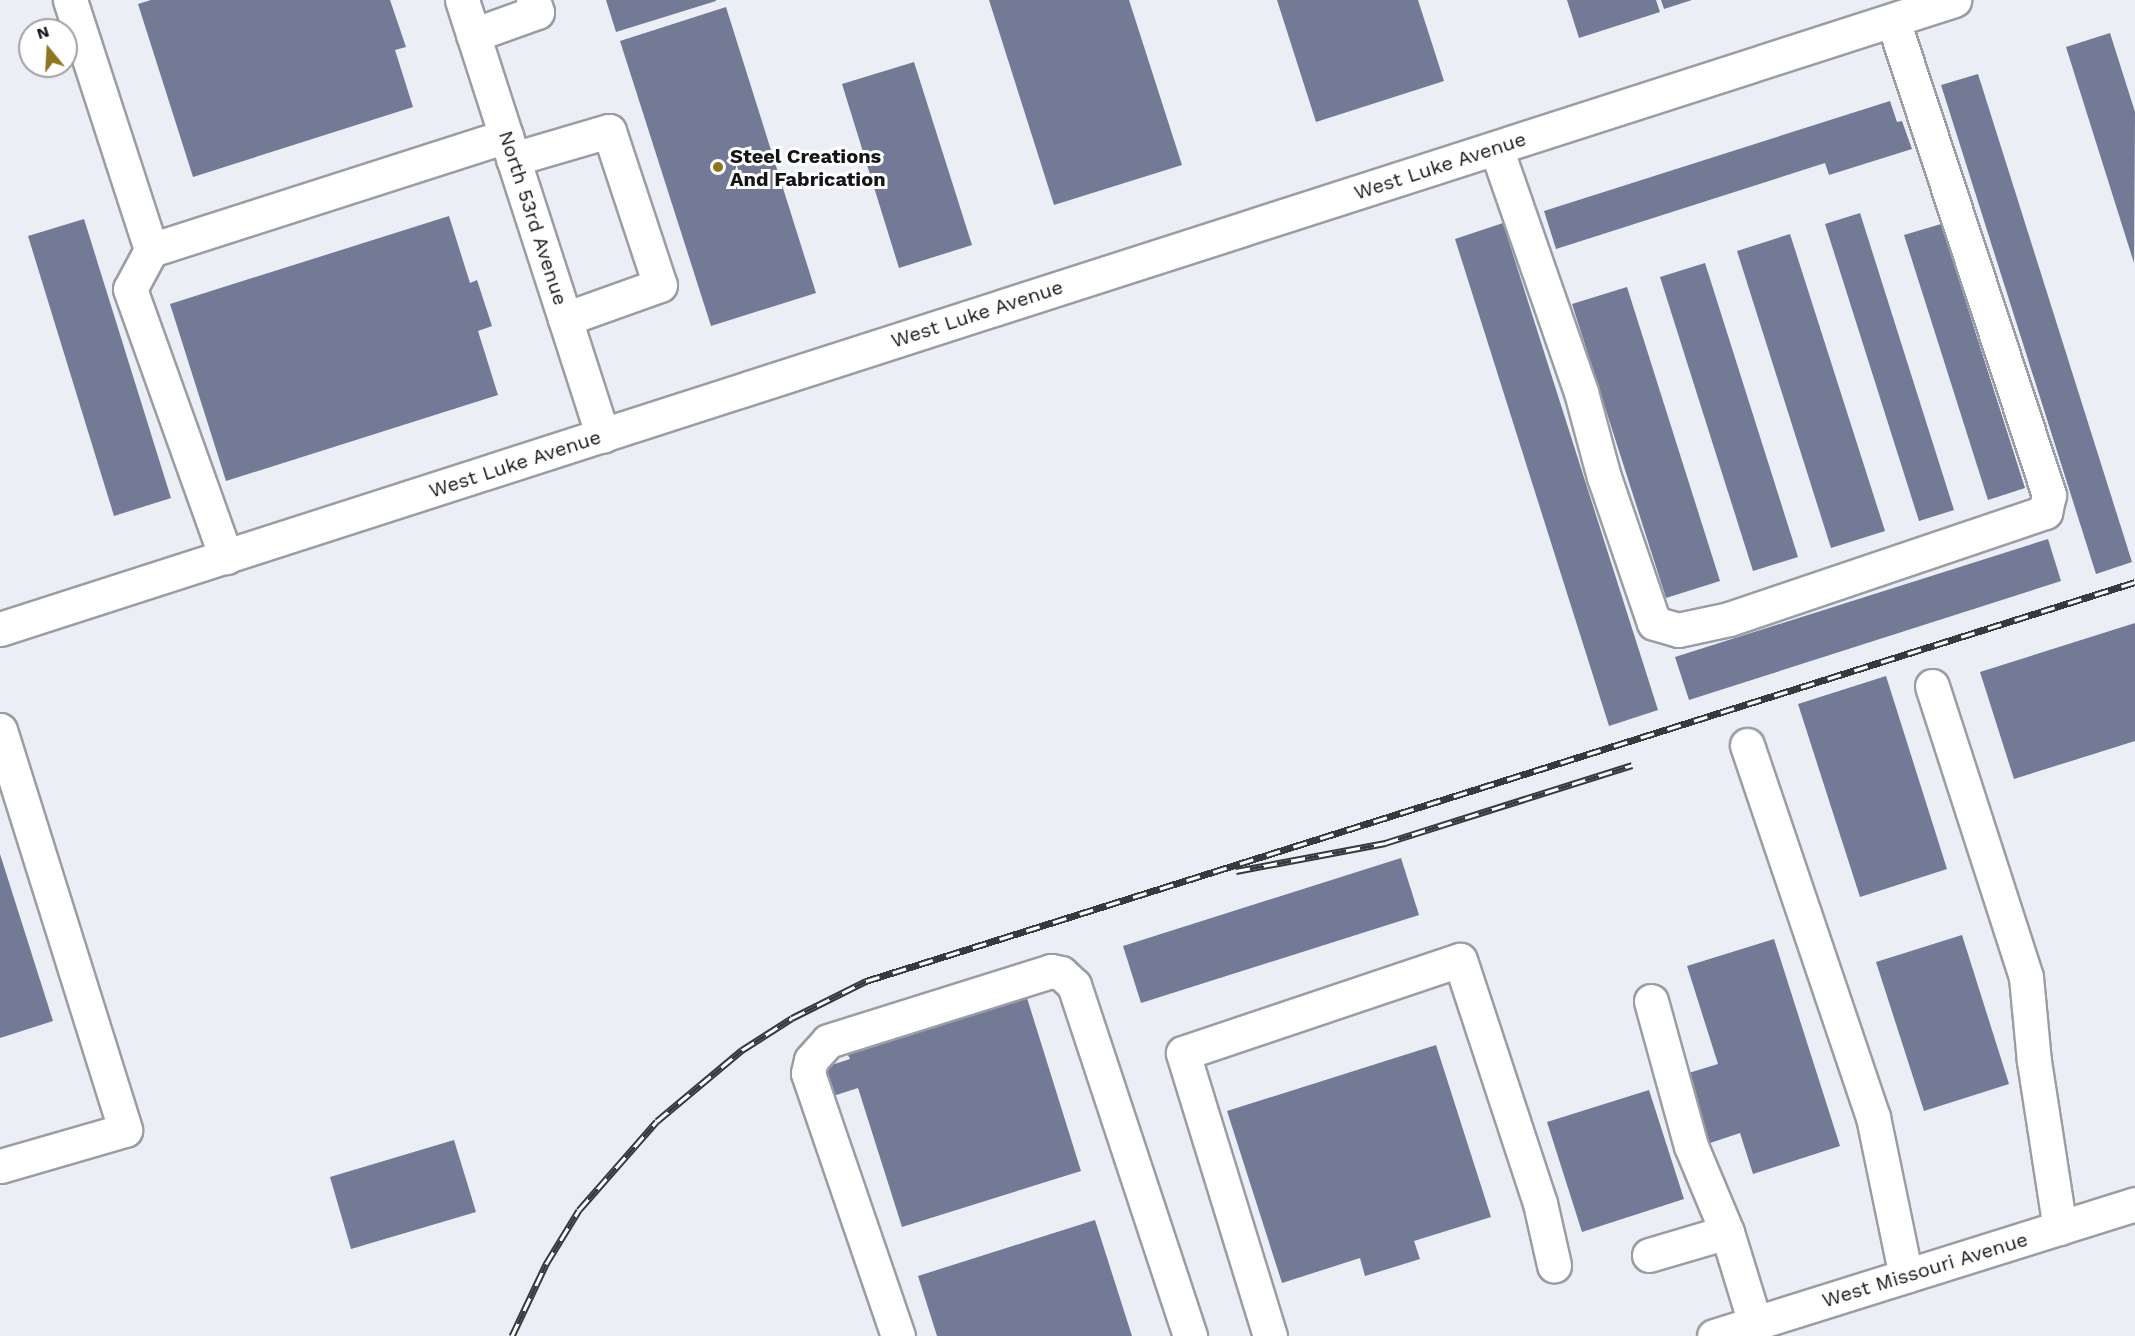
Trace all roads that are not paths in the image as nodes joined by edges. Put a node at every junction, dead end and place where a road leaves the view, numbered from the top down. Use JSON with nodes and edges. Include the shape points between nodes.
{"nodes":[{"id":1,"x":70,"y":0,"type":"edge"},
{"id":2,"x":462,"y":0,"type":"edge"},
{"id":3,"x":533,"y":0,"type":"edge"},
{"id":4,"x":1954,"y":0,"type":"edge"},
{"id":5,"x":1906,"y":11,"type":"edge"},
{"id":6,"x":473,"y":35,"type":"junction"},
{"id":7,"x":510,"y":148,"type":"junction"},
{"id":8,"x":1496,"y":148,"type":"junction"},
{"id":9,"x":151,"y":250,"type":"junction"},
{"id":10,"x":565,"y":318,"type":"junction"},
{"id":11,"x":603,"y":436,"type":"junction"},
{"id":12,"x":226,"y":557,"type":"junction"},
{"id":13,"x":1,"y":627,"type":"edge"},
{"id":14,"x":1932,"y":686,"type":"dead end"},
{"id":15,"x":0,"y":730,"type":"edge"},
{"id":16,"x":1748,"y":745,"type":"dead end"},
{"id":17,"x":1651,"y":1001,"type":"dead end"},
{"id":18,"x":0,"y":1166,"type":"edge"},
{"id":19,"x":2135,"y":1204,"type":"edge"},
{"id":20,"x":2060,"y":1228,"type":"junction"},
{"id":21,"x":1727,"y":1232,"type":"junction"},
{"id":22,"x":1649,"y":1255,"type":"dead end"},
{"id":23,"x":1554,"y":1265,"type":"dead end"},
{"id":24,"x":1906,"y":1276,"type":"junction"},
{"id":25,"x":1755,"y":1323,"type":"junction"},
{"id":26,"x":898,"y":1336,"type":"edge"},
{"id":27,"x":1190,"y":1336,"type":"edge"},
{"id":28,"x":1270,"y":1336,"type":"edge"},
{"id":29,"x":1714,"y":1336,"type":"edge"}],
"edges":[{"from":1,"to":9,"type":"street"},
{"from":2,"to":6,"type":"street","name":"North 53rd Avenue"},
{"from":3,"to":6,"type":"street","via":[[537,12]]},
{"from":4,"to":5,"type":"street","name":"West Luke Avenue"},
{"from":5,"to":8,"type":"street","name":"West Luke Avenue"},
{"from":5,"to":8,"type":"street","via":[[2049,495],[2045,512],[1730,619],[1678,630],[1654,623],[1604,477],[1581,392]]},
{"from":6,"to":7,"type":"street","name":"North 53rd Avenue"},
{"from":7,"to":9,"type":"street"},
{"from":7,"to":10,"type":"street","name":"North 53rd Avenue"},
{"from":7,"to":10,"type":"street","via":[[609,131],[660,285]]},
{"from":8,"to":11,"type":"street","name":"West Luke Avenue"},
{"from":9,"to":12,"type":"street","via":[[130,289]]},
{"from":10,"to":11,"type":"street","name":"North 53rd Avenue"},
{"from":11,"to":12,"type":"street","name":"West Luke Avenue"},
{"from":12,"to":13,"type":"street","name":"West Luke Avenue"},
{"from":14,"to":20,"type":"street","via":[[2026,977],[2034,1061]]},
{"from":15,"to":18,"type":"street","via":[[125,1130]]},
{"from":16,"to":24,"type":"street","via":[[1873,1117]]},
{"from":17,"to":21,"type":"street","via":[[1691,1146]]},
{"from":19,"to":20,"type":"street","name":"West Missouri Avenue"},
{"from":20,"to":24,"type":"street","name":"West Missouri Avenue"},
{"from":21,"to":22,"type":"street"},
{"from":21,"to":25,"type":"street"},
{"from":23,"to":28,"type":"street","via":[[1540,1203],[1460,960],[1183,1053]]},
{"from":24,"to":25,"type":"street","name":"West Missouri Avenue"},
{"from":25,"to":29,"type":"street","name":"West Missouri Avenue"},
{"from":26,"to":27,"type":"street","via":[[807,1073],[811,1060],[828,1041],[1051,971],[1061,973],[1074,985]]}]}
